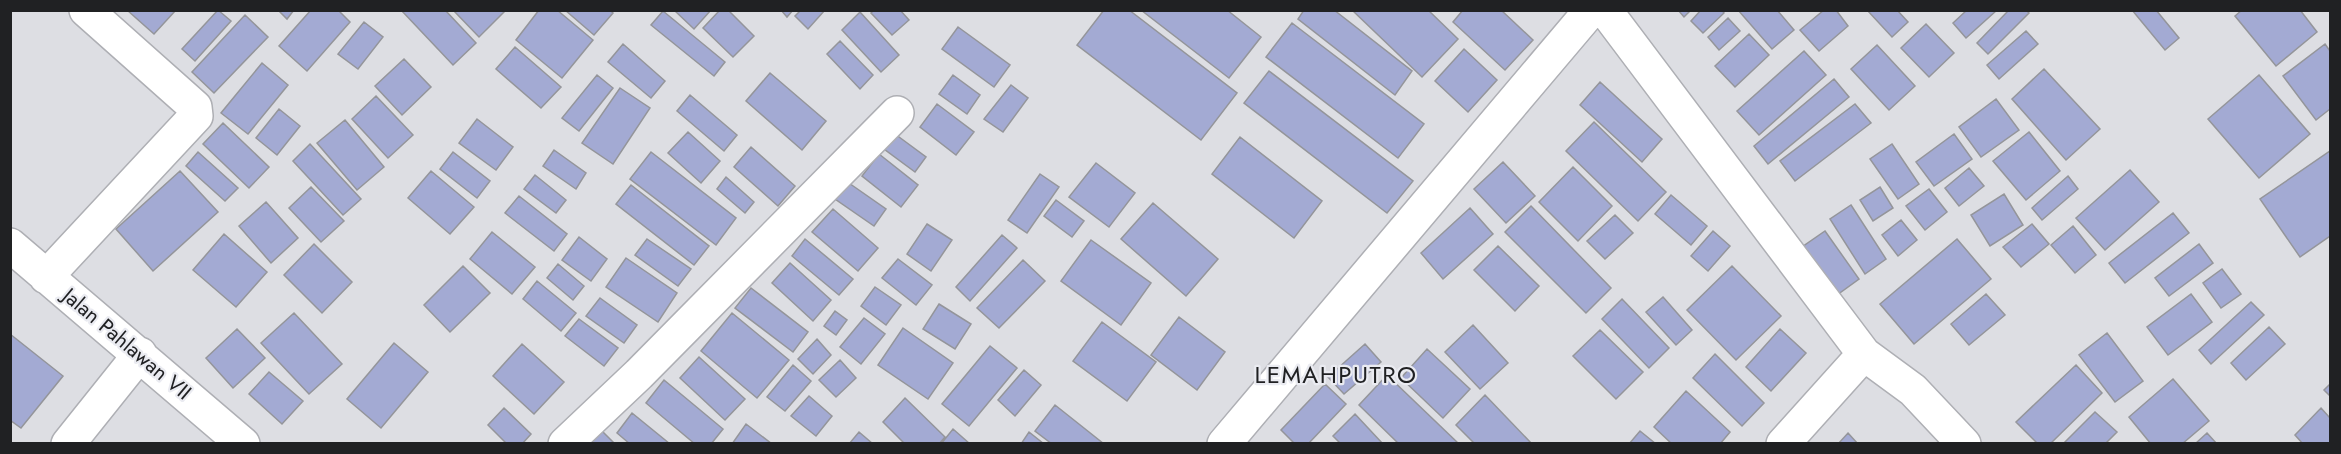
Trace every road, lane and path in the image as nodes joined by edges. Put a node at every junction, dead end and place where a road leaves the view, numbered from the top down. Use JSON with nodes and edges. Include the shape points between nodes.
{"nodes":[{"id":1,"x":86,"y":10,"type":"edge"},
{"id":2,"x":1591,"y":10,"type":"edge"},
{"id":3,"x":1605,"y":10,"type":"edge"},
{"id":4,"x":897,"y":113,"type":"dead end"},
{"id":5,"x":10,"y":245,"type":"edge"},
{"id":6,"x":46,"y":277,"type":"junction"},
{"id":7,"x":141,"y":354,"type":"junction"},
{"id":8,"x":1864,"y":354,"type":"junction"},
{"id":9,"x":68,"y":444,"type":"edge"},
{"id":10,"x":243,"y":444,"type":"edge"},
{"id":11,"x":565,"y":444,"type":"edge"},
{"id":12,"x":1224,"y":444,"type":"edge"},
{"id":13,"x":1784,"y":444,"type":"edge"},
{"id":14,"x":1964,"y":444,"type":"edge"}],
"edges":[{"from":1,"to":6,"type":"street","via":[[195,107],[196,116]]},
{"from":2,"to":12,"type":"street"},
{"from":3,"to":8,"type":"street"},
{"from":4,"to":11,"type":"street"},
{"from":5,"to":6,"type":"street","name":"Jalan Pahlawan VII"},
{"from":6,"to":7,"type":"street","name":"Jalan Pahlawan VII"},
{"from":7,"to":9,"type":"street"},
{"from":7,"to":10,"type":"street","name":"Jalan Pahlawan VII"},
{"from":8,"to":13,"type":"street"},
{"from":8,"to":14,"type":"street","via":[[1913,390]]}]}
